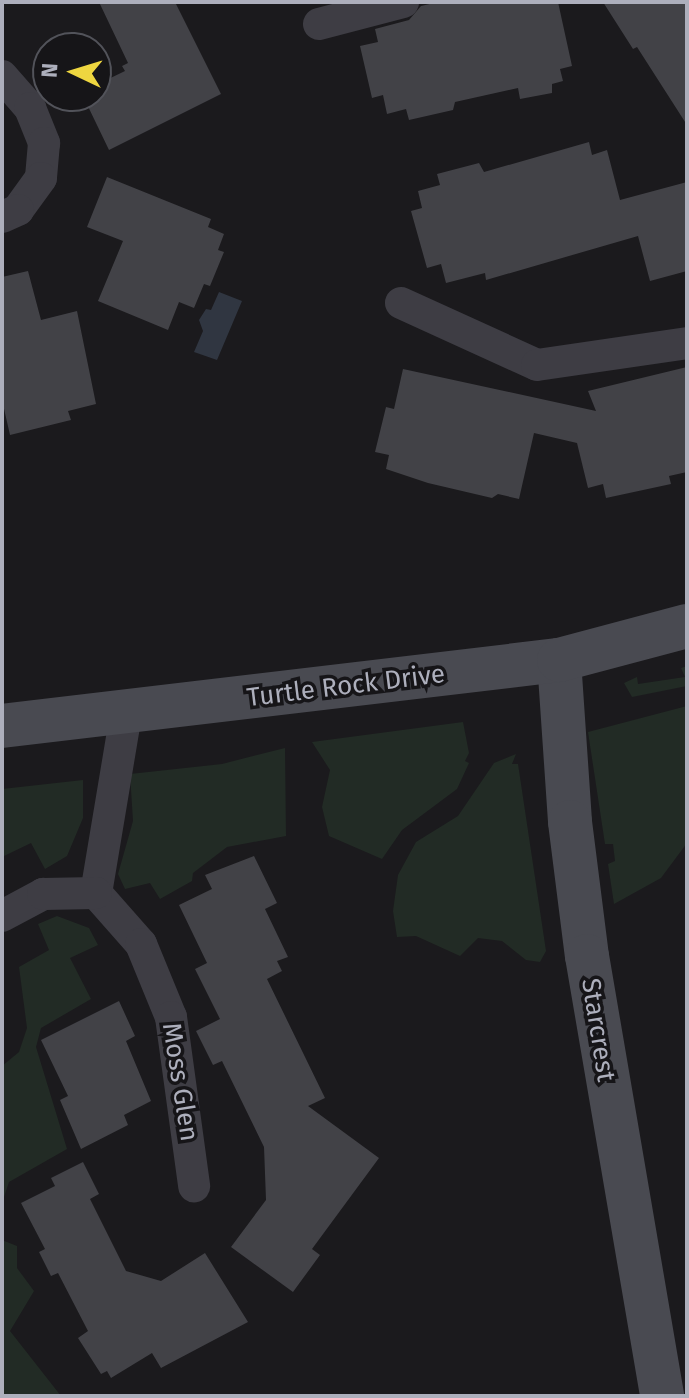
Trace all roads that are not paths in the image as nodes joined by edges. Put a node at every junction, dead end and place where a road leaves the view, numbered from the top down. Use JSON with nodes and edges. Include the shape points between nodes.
{"nodes":[{"id":1,"x":403,"y":2,"type":"edge"},
{"id":2,"x":319,"y":24,"type":"dead end"},
{"id":3,"x":2,"y":76,"type":"edge"},
{"id":4,"x":2,"y":217,"type":"edge"},
{"id":5,"x":401,"y":303,"type":"dead end"},
{"id":6,"x":687,"y":343,"type":"edge"},
{"id":7,"x":687,"y":626,"type":"edge"},
{"id":8,"x":559,"y":660,"type":"junction"},
{"id":9,"x":126,"y":714,"type":"junction"},
{"id":10,"x":2,"y":726,"type":"edge"},
{"id":11,"x":96,"y":893,"type":"junction"},
{"id":12,"x":2,"y":916,"type":"edge"},
{"id":13,"x":194,"y":1186,"type":"dead end"},
{"id":14,"x":662,"y":1396,"type":"edge"}],
"edges":[{"from":1,"to":2,"type":"street"},
{"from":3,"to":4,"type":"street","via":[[30,108],[44,143],[41,178],[18,210]]},
{"from":5,"to":6,"type":"street","via":[[537,365]]},
{"from":7,"to":8,"type":"street","name":"Turtle Rock Drive"},
{"from":8,"to":9,"type":"street","name":"Turtle Rock Drive"},
{"from":8,"to":14,"type":"street","name":"Starcrest","via":[[570,822],[587,956]]},
{"from":9,"to":10,"type":"street","name":"Turtle Rock Drive"},
{"from":9,"to":11,"type":"street"},
{"from":11,"to":12,"type":"street","via":[[43,894]]},
{"from":11,"to":13,"type":"street","name":"Moss Glen","via":[[141,944],[171,1017]]}]}
